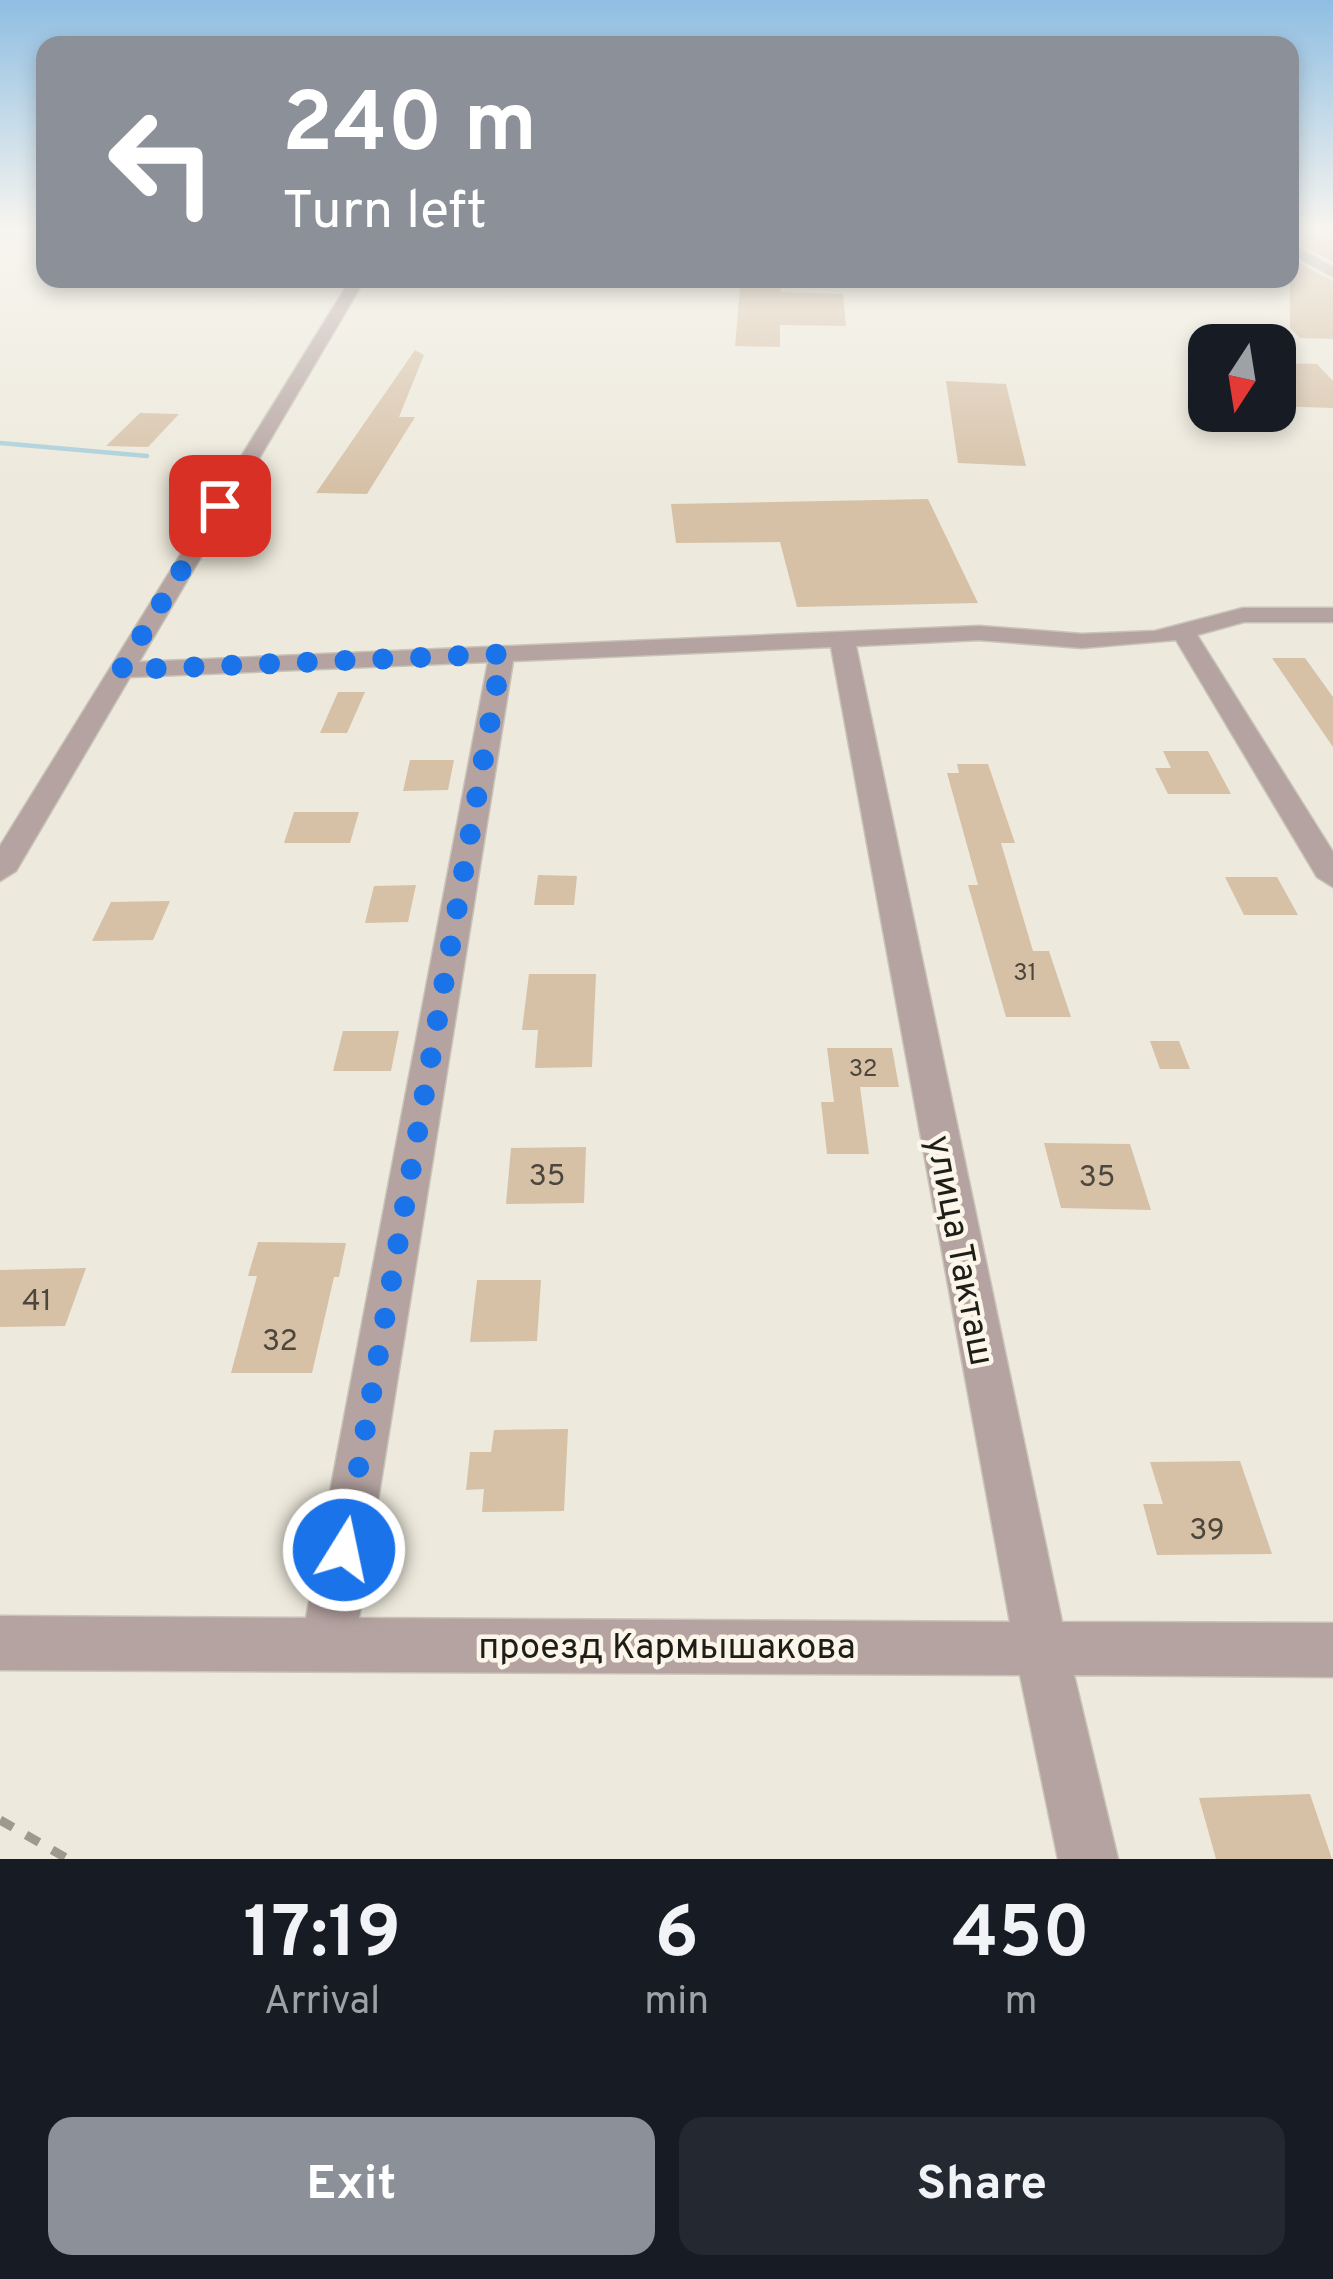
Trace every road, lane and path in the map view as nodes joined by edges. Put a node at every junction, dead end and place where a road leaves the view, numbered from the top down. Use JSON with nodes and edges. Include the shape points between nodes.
{"nodes":[{"id":1,"x":337,"y":314,"type":"edge"},
{"id":2,"x":1333,"y":615,"type":"edge"},
{"id":3,"x":1182,"y":630,"type":"junction"},
{"id":4,"x":842,"y":639,"type":"junction"},
{"id":5,"x":502,"y":654,"type":"junction"},
{"id":6,"x":121,"y":670,"type":"junction"},
{"id":7,"x":0,"y":871,"type":"edge"},
{"id":8,"x":1333,"y":877,"type":"edge"},
{"id":9,"x":0,"y":1643,"type":"edge"},
{"id":10,"x":328,"y":1644,"type":"junction"},
{"id":11,"x":1041,"y":1647,"type":"junction"},
{"id":12,"x":1333,"y":1650,"type":"edge"},
{"id":13,"x":0,"y":1820,"type":"edge"},
{"id":14,"x":68,"y":1859,"type":"edge"},
{"id":15,"x":1088,"y":1859,"type":"edge"}],
"edges":[{"from":1,"to":6,"type":"street"},
{"from":2,"to":3,"type":"street","via":[[1243,615]]},
{"from":3,"to":4,"type":"street","via":[[1082,641],[979,633]]},
{"from":3,"to":8,"type":"street"},
{"from":4,"to":5,"type":"street"},
{"from":4,"to":11,"type":"street","name":"улица Такташ"},
{"from":5,"to":6,"type":"street"},
{"from":5,"to":10,"type":"street"},
{"from":6,"to":7,"type":"street"},
{"from":9,"to":10,"type":"street","name":"проезд Кармышакова"},
{"from":10,"to":11,"type":"street","name":"проезд Кармышакова"},
{"from":11,"to":12,"type":"street","name":"проезд Кармышакова"},
{"from":11,"to":15,"type":"street","name":"улица Такташ"},
{"from":13,"to":14,"type":"path"}]}
